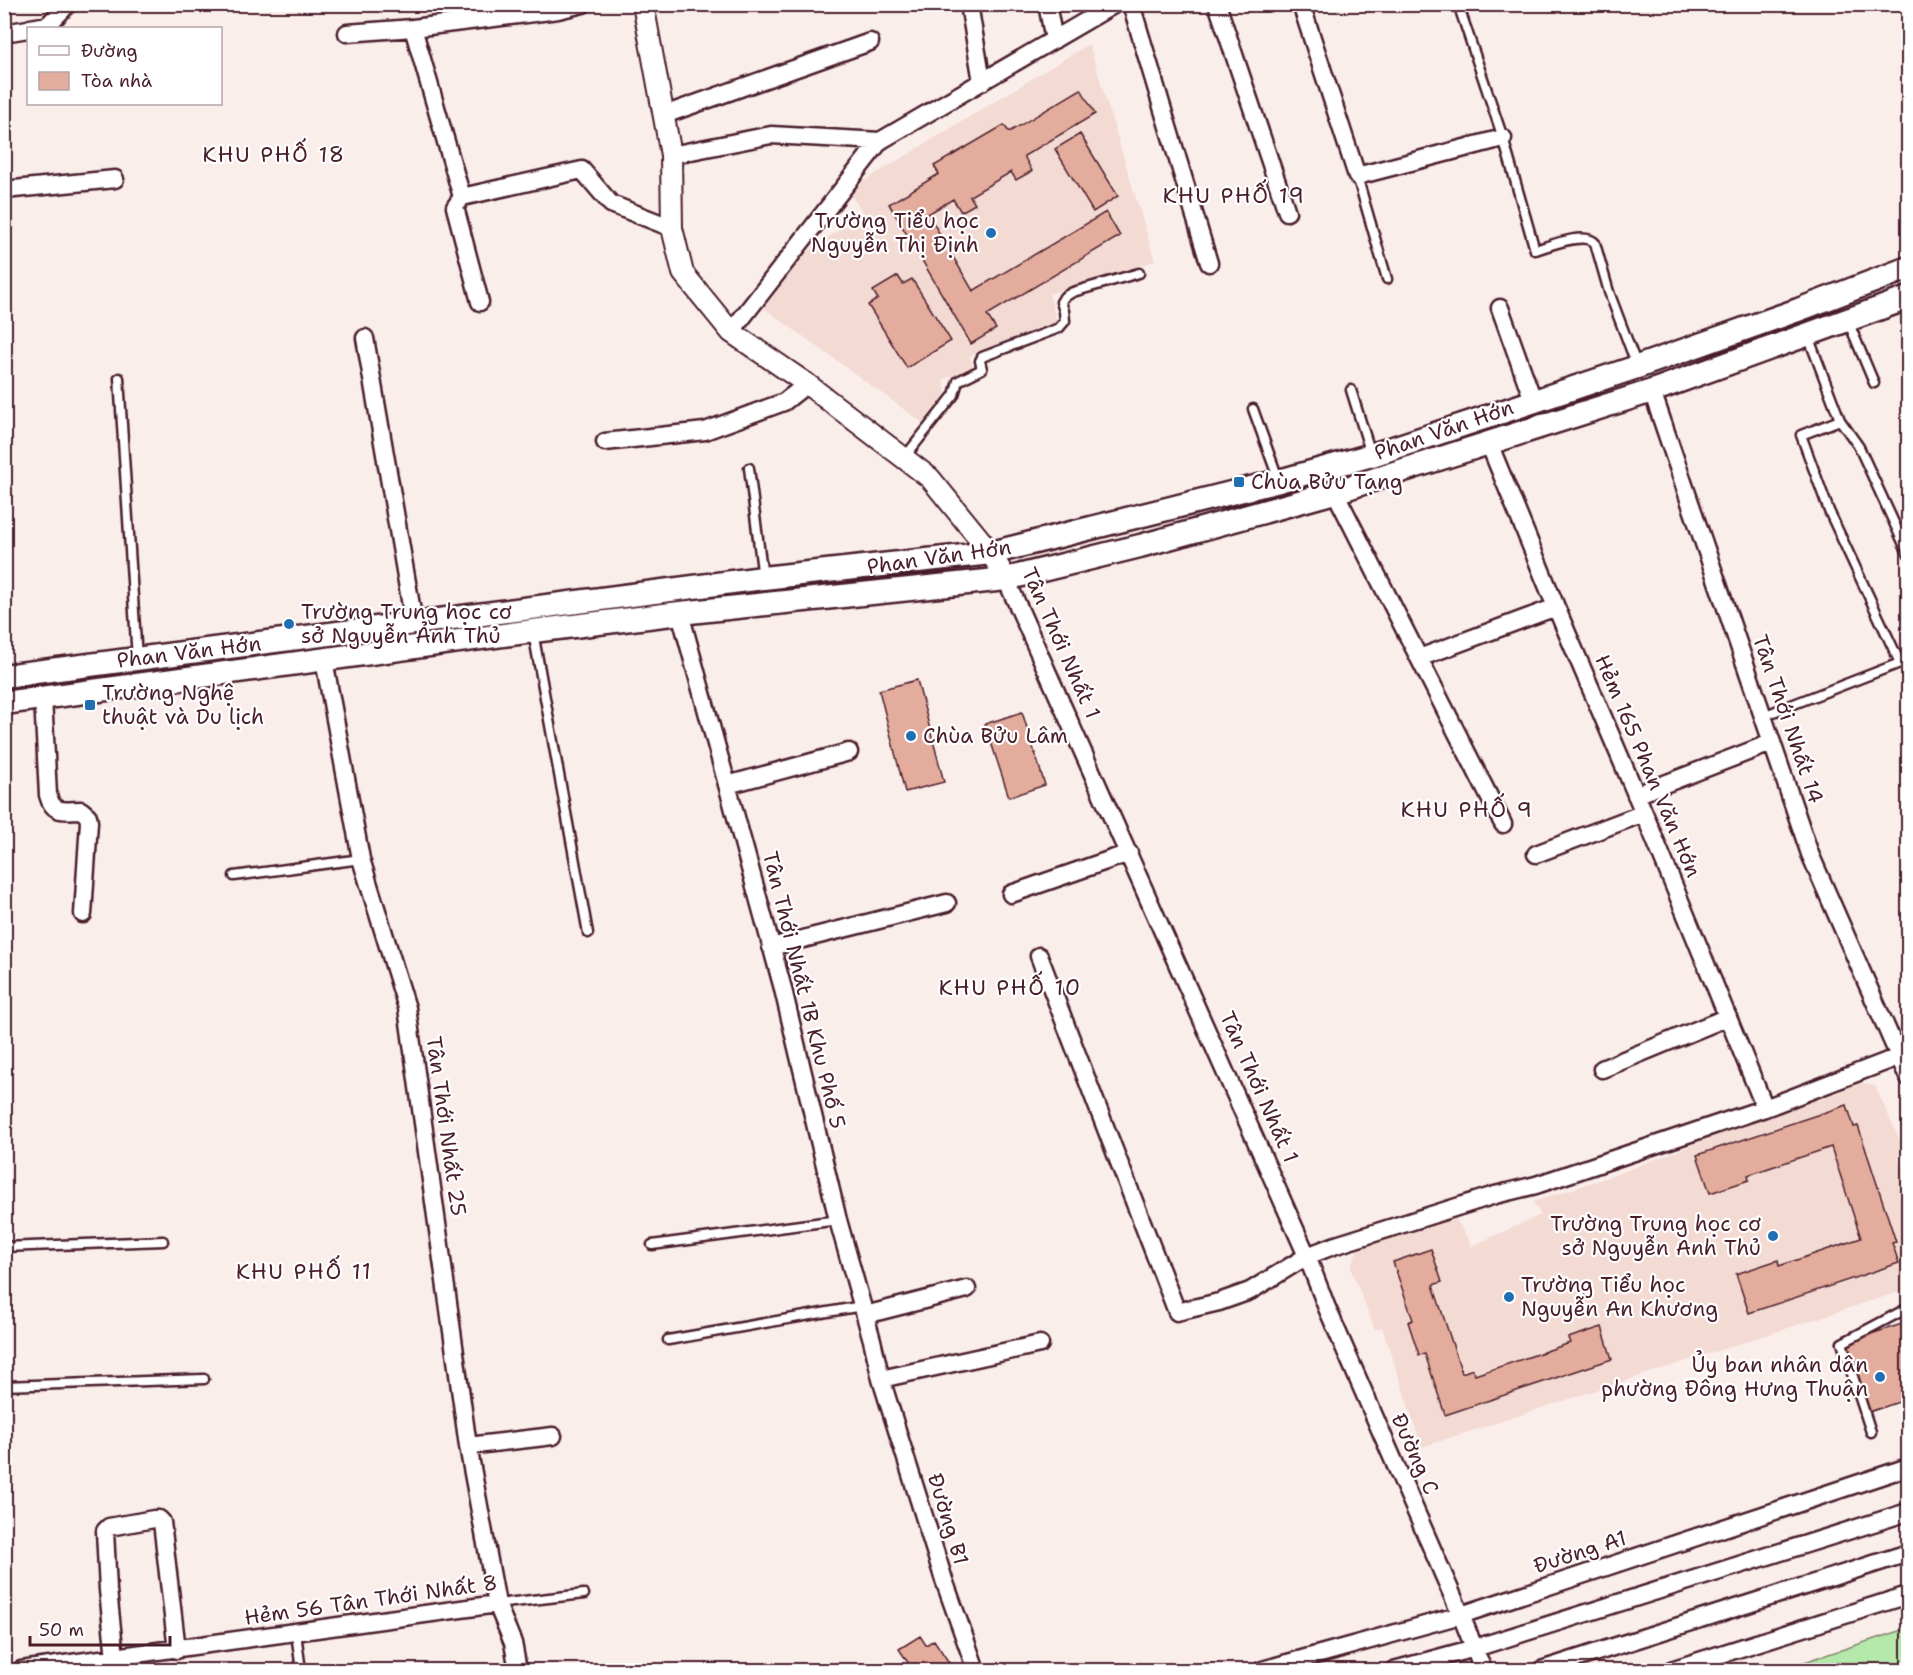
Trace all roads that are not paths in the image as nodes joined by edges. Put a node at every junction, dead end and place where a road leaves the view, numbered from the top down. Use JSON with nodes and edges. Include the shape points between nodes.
{"nodes":[{"id":1,"x":584,"y":4,"type":"edge"},
{"id":2,"x":643,"y":4,"type":"edge"},
{"id":3,"x":969,"y":4,"type":"edge"},
{"id":4,"x":1047,"y":4,"type":"edge"},
{"id":5,"x":1115,"y":4,"type":"edge"},
{"id":6,"x":1131,"y":4,"type":"edge"},
{"id":7,"x":1217,"y":4,"type":"edge"},
{"id":8,"x":1301,"y":4,"type":"edge"},
{"id":9,"x":1458,"y":4,"type":"edge"},
{"id":10,"x":63,"y":7,"type":"edge"},
{"id":11,"x":47,"y":27,"type":"edge"},
{"id":12,"x":413,"y":28,"type":"junction"},
{"id":13,"x":27,"y":29,"type":"edge"},
{"id":14,"x":4,"y":33,"type":"edge"},
{"id":15,"x":347,"y":33,"type":"dead end"},
{"id":16,"x":1054,"y":40,"type":"junction"},
{"id":17,"x":870,"y":42,"type":"dead end"},
{"id":18,"x":982,"y":82,"type":"junction"},
{"id":19,"x":664,"y":115,"type":"junction"},
{"id":20,"x":1503,"y":138,"type":"junction"},
{"id":21,"x":880,"y":141,"type":"junction"},
{"id":22,"x":671,"y":155,"type":"junction"},
{"id":23,"x":1357,"y":176,"type":"junction"},
{"id":24,"x":115,"y":178,"type":"dead end"},
{"id":25,"x":4,"y":190,"type":"edge"},
{"id":26,"x":462,"y":197,"type":"junction"},
{"id":27,"x":1287,"y":212,"type":"dead end"},
{"id":28,"x":672,"y":228,"type":"junction"},
{"id":29,"x":1209,"y":263,"type":"dead end"},
{"id":30,"x":1908,"y":268,"type":"edge"},
{"id":31,"x":1139,"y":273,"type":"dead end"},
{"id":32,"x":1387,"y":279,"type":"dead end"},
{"id":33,"x":1908,"y":298,"type":"edge"},
{"id":34,"x":480,"y":302,"type":"dead end"},
{"id":35,"x":1500,"y":308,"type":"dead end"},
{"id":36,"x":1848,"y":321,"type":"junction"},
{"id":37,"x":731,"y":332,"type":"junction"},
{"id":38,"x":1808,"y":335,"type":"junction"},
{"id":39,"x":365,"y":338,"type":"dead end"},
{"id":40,"x":1637,"y":367,"type":"junction"},
{"id":41,"x":119,"y":378,"type":"dead end"},
{"id":42,"x":1874,"y":383,"type":"dead end"},
{"id":43,"x":807,"y":384,"type":"junction"},
{"id":44,"x":1351,"y":390,"type":"dead end"},
{"id":45,"x":1652,"y":390,"type":"junction"},
{"id":46,"x":1533,"y":400,"type":"junction"},
{"id":47,"x":1253,"y":409,"type":"dead end"},
{"id":48,"x":1840,"y":420,"type":"junction"},
{"id":49,"x":1488,"y":441,"type":"junction"},
{"id":50,"x":605,"y":442,"type":"dead end"},
{"id":51,"x":1371,"y":455,"type":"junction"},
{"id":52,"x":904,"y":458,"type":"junction"},
{"id":53,"x":749,"y":468,"type":"dead end"},
{"id":54,"x":1279,"y":481,"type":"junction"},
{"id":55,"x":1335,"y":492,"type":"junction"},
{"id":56,"x":991,"y":553,"type":"junction"},
{"id":57,"x":1908,"y":553,"type":"edge"},
{"id":58,"x":763,"y":578,"type":"junction"},
{"id":59,"x":1006,"y":579,"type":"junction"},
{"id":60,"x":1556,"y":607,"type":"junction"},
{"id":61,"x":680,"y":613,"type":"junction"},
{"id":62,"x":414,"y":623,"type":"junction"},
{"id":63,"x":533,"y":631,"type":"junction"},
{"id":64,"x":1419,"y":658,"type":"junction"},
{"id":65,"x":137,"y":659,"type":"junction"},
{"id":66,"x":324,"y":660,"type":"junction"},
{"id":67,"x":4,"y":676,"type":"edge"},
{"id":68,"x":43,"y":698,"type":"junction"},
{"id":69,"x":4,"y":703,"type":"edge"},
{"id":70,"x":1763,"y":716,"type":"junction"},
{"id":71,"x":1771,"y":743,"type":"junction"},
{"id":72,"x":849,"y":752,"type":"dead end"},
{"id":73,"x":727,"y":785,"type":"junction"},
{"id":74,"x":1636,"y":795,"type":"junction"},
{"id":75,"x":1644,"y":813,"type":"junction"},
{"id":76,"x":1503,"y":824,"type":"dead end"},
{"id":77,"x":1129,"y":853,"type":"junction"},
{"id":78,"x":1536,"y":854,"type":"dead end"},
{"id":79,"x":361,"y":859,"type":"junction"},
{"id":80,"x":234,"y":876,"type":"dead end"},
{"id":81,"x":1011,"y":894,"type":"dead end"},
{"id":82,"x":948,"y":903,"type":"dead end"},
{"id":83,"x":83,"y":914,"type":"dead end"},
{"id":84,"x":588,"y":933,"type":"dead end"},
{"id":85,"x":771,"y":947,"type":"junction"},
{"id":86,"x":1039,"y":956,"type":"dead end"},
{"id":87,"x":1728,"y":1017,"type":"junction"},
{"id":88,"x":1903,"y":1055,"type":"edge"},
{"id":89,"x":1602,"y":1069,"type":"dead end"},
{"id":90,"x":1908,"y":1077,"type":"edge"},
{"id":91,"x":1765,"y":1108,"type":"junction"},
{"id":92,"x":838,"y":1220,"type":"junction"},
{"id":93,"x":164,"y":1240,"type":"dead end"},
{"id":94,"x":652,"y":1245,"type":"dead end"},
{"id":95,"x":4,"y":1247,"type":"edge"},
{"id":96,"x":1307,"y":1256,"type":"junction"},
{"id":97,"x":967,"y":1289,"type":"dead end"},
{"id":98,"x":1908,"y":1308,"type":"edge"},
{"id":99,"x":863,"y":1310,"type":"junction"},
{"id":100,"x":668,"y":1340,"type":"dead end"},
{"id":101,"x":1040,"y":1344,"type":"dead end"},
{"id":102,"x":204,"y":1379,"type":"dead end"},
{"id":103,"x":881,"y":1379,"type":"junction"},
{"id":104,"x":4,"y":1386,"type":"edge"},
{"id":105,"x":1871,"y":1432,"type":"dead end"},
{"id":106,"x":553,"y":1436,"type":"dead end"},
{"id":107,"x":468,"y":1446,"type":"junction"},
{"id":108,"x":1908,"y":1467,"type":"edge"},
{"id":109,"x":1908,"y":1512,"type":"edge"},
{"id":110,"x":1908,"y":1552,"type":"edge"},
{"id":111,"x":584,"y":1594,"type":"dead end"},
{"id":112,"x":1908,"y":1595,"type":"edge"},
{"id":113,"x":497,"y":1604,"type":"junction"},
{"id":114,"x":1461,"y":1615,"type":"junction"},
{"id":115,"x":296,"y":1633,"type":"junction"},
{"id":116,"x":1475,"y":1648,"type":"junction"},
{"id":117,"x":177,"y":1650,"type":"junction"},
{"id":118,"x":115,"y":1658,"type":"junction"},
{"id":119,"x":21,"y":1671,"type":"edge"},
{"id":120,"x":301,"y":1671,"type":"edge"},
{"id":121,"x":518,"y":1671,"type":"edge"},
{"id":122,"x":976,"y":1671,"type":"edge"},
{"id":123,"x":1262,"y":1671,"type":"edge"},
{"id":124,"x":1395,"y":1671,"type":"edge"},
{"id":125,"x":1483,"y":1671,"type":"edge"},
{"id":126,"x":1541,"y":1671,"type":"edge"},
{"id":127,"x":1671,"y":1671,"type":"edge"}],
"edges":[{"from":1,"to":12,"type":"street"},
{"from":2,"to":19,"type":"street","name":"Tân Thới Nhất 1"},
{"from":3,"to":18,"type":"street"},
{"from":4,"to":16,"type":"street"},
{"from":5,"to":16,"type":"street"},
{"from":6,"to":29,"type":"street"},
{"from":7,"to":27,"type":"street"},
{"from":8,"to":23,"type":"street"},
{"from":9,"to":20,"type":"lane"},
{"from":10,"to":11,"type":"street"},
{"from":12,"to":15,"type":"street"},
{"from":12,"to":26,"type":"street"},
{"from":13,"to":14,"type":"street"},
{"from":16,"to":18,"type":"street"},
{"from":17,"to":19,"type":"street"},
{"from":18,"to":21,"type":"street"},
{"from":19,"to":22,"type":"street","name":"Tân Thới Nhất 1"},
{"from":20,"to":23,"type":"street"},
{"from":20,"to":40,"type":"lane","via":[[1535,250],[1578,238],[1592,239]]},
{"from":21,"to":22,"type":"street","via":[[771,135]]},
{"from":21,"to":37,"type":"street"},
{"from":22,"to":28,"type":"street","name":"Tân Thới Nhất 1"},
{"from":23,"to":32,"type":"lane"},
{"from":24,"to":25,"type":"street"},
{"from":26,"to":28,"type":"street","via":[[582,170],[611,204]]},
{"from":26,"to":34,"type":"street","via":[[455,207]]},
{"from":28,"to":37,"type":"street","name":"Tân Thới Nhất 1","via":[[683,273]]},
{"from":30,"to":40,"type":"main road","name":"Phan Văn Hớn"},
{"from":31,"to":52,"type":"lane","via":[[1073,292],[1061,302],[1065,321],[1059,328],[982,357],[982,369],[958,381],[954,395]]},
{"from":33,"to":36,"type":"main road","name":"Phan Văn Hớn"},
{"from":35,"to":46,"type":"street"},
{"from":36,"to":38,"type":"main road","name":"Phan Văn Hớn"},
{"from":36,"to":42,"type":"lane"},
{"from":37,"to":43,"type":"street","name":"Tân Thới Nhất 1"},
{"from":38,"to":45,"type":"main road","name":"Phan Văn Hớn"},
{"from":38,"to":48,"type":"lane"},
{"from":39,"to":62,"type":"street"},
{"from":40,"to":46,"type":"main road","name":"Phan Văn Hớn"},
{"from":41,"to":65,"type":"lane"},
{"from":43,"to":50,"type":"street","via":[[784,402],[705,431]]},
{"from":43,"to":52,"type":"street","name":"Tân Thới Nhất 1"},
{"from":44,"to":51,"type":"lane"},
{"from":45,"to":49,"type":"main road","name":"Phan Văn Hớn"},
{"from":45,"to":70,"type":"street","name":"Tân Thới Nhất 14"},
{"from":46,"to":51,"type":"main road","name":"Phan Văn Hớn"},
{"from":47,"to":54,"type":"lane"},
{"from":48,"to":57,"type":"lane","via":[[1859,447]]},
{"from":48,"to":70,"type":"lane","via":[[1801,435],[1829,511],[1900,663]]},
{"from":49,"to":55,"type":"main road","name":"Phan Văn Hớn"},
{"from":49,"to":60,"type":"street","name":"Hẻm 165 Phan Văn Hớn"},
{"from":51,"to":54,"type":"main road","name":"Phan Văn Hớn"},
{"from":52,"to":56,"type":"street","name":"Tân Thới Nhất 1","via":[[930,478]]},
{"from":53,"to":58,"type":"lane"},
{"from":54,"to":56,"type":"main road","name":"Phan Văn Hớn"},
{"from":55,"to":59,"type":"main road","name":"Phan Văn Hớn"},
{"from":55,"to":64,"type":"street"},
{"from":56,"to":58,"type":"main road","name":"Phan Văn Hớn"},
{"from":56,"to":59,"type":"street","name":"Tân Thới Nhất 1"},
{"from":58,"to":62,"type":"main road","name":"Phan Văn Hớn"},
{"from":59,"to":61,"type":"main road","name":"Phan Văn Hớn"},
{"from":59,"to":77,"type":"street","name":"Tân Thới Nhất 1"},
{"from":60,"to":64,"type":"street"},
{"from":60,"to":74,"type":"street","name":"Hẻm 165 Phan Văn Hớn"},
{"from":61,"to":63,"type":"main road","name":"Phan Văn Hớn"},
{"from":61,"to":73,"type":"street","name":"Tân Thới Nhất 1B Khu Phố 5"},
{"from":62,"to":65,"type":"main road","name":"Phan Văn Hớn"},
{"from":63,"to":66,"type":"main road","name":"Phan Văn Hớn"},
{"from":63,"to":84,"type":"lane"},
{"from":64,"to":76,"type":"street"},
{"from":65,"to":67,"type":"main road","name":"Phan Văn Hớn"},
{"from":66,"to":68,"type":"main road","name":"Phan Văn Hớn"},
{"from":66,"to":79,"type":"street","name":"Tân Thới Nhất 25"},
{"from":68,"to":69,"type":"main road","name":"Phan Văn Hớn"},
{"from":68,"to":83,"type":"street","via":[[51,805],[58,810],[81,810],[88,816]]},
{"from":70,"to":71,"type":"street","name":"Tân Thới Nhất 14"},
{"from":71,"to":74,"type":"street"},
{"from":71,"to":88,"type":"street","name":"Tân Thới Nhất 14","via":[[1810,854]]},
{"from":72,"to":73,"type":"street"},
{"from":73,"to":85,"type":"street","name":"Tân Thới Nhất 1B Khu Phố 5"},
{"from":74,"to":75,"type":"street","name":"Hẻm 165 Phan Văn Hớn"},
{"from":75,"to":78,"type":"street"},
{"from":75,"to":87,"type":"street","name":"Hẻm 165 Phan Văn Hớn"},
{"from":77,"to":81,"type":"street"},
{"from":77,"to":96,"type":"street","name":"Tân Thới Nhất 1"},
{"from":79,"to":80,"type":"lane"},
{"from":79,"to":107,"type":"street","name":"Tân Thới Nhất 25","via":[[407,1008]]},
{"from":82,"to":85,"type":"street"},
{"from":85,"to":92,"type":"street","name":"Tân Thới Nhất 1B Khu Phố 5"},
{"from":86,"to":96,"type":"street","via":[[1177,1312],[1250,1291]]},
{"from":87,"to":89,"type":"street"},
{"from":87,"to":91,"type":"street","name":"Hẻm 165 Phan Văn Hớn"},
{"from":88,"to":90,"type":"street","name":"Tân Thới Nhất 14"},
{"from":88,"to":91,"type":"street"},
{"from":91,"to":96,"type":"street"},
{"from":92,"to":94,"type":"lane"},
{"from":92,"to":99,"type":"street","name":"Tân Thới Nhất 1B Khu Phố 5"},
{"from":93,"to":95,"type":"lane"},
{"from":96,"to":114,"type":"street","name":"Đường C"},
{"from":97,"to":99,"type":"street"},
{"from":98,"to":105,"type":"lane","via":[[1842,1343]]},
{"from":99,"to":100,"type":"lane"},
{"from":99,"to":103,"type":"street","name":"Tân Thới Nhất 1B Khu Phố 5"},
{"from":101,"to":103,"type":"street"},
{"from":102,"to":104,"type":"lane"},
{"from":103,"to":122,"type":"street","name":"Đường B1"},
{"from":106,"to":107,"type":"street"},
{"from":107,"to":113,"type":"street","name":"Tân Thới Nhất 25"},
{"from":108,"to":114,"type":"street","name":"Đường A1"},
{"from":109,"to":116,"type":"street"},
{"from":110,"to":126,"type":"street"},
{"from":111,"to":113,"type":"lane","name":"Hẻm 56 Tân Thới Nhất 8"},
{"from":112,"to":127,"type":"street"},
{"from":113,"to":115,"type":"street","name":"Hẻm 56 Tân Thới Nhất 8"},
{"from":113,"to":121,"type":"street","name":"Tân Thới Nhất 25","via":[[513,1642]]},
{"from":114,"to":116,"type":"street","name":"Đường C"},
{"from":114,"to":123,"type":"street","name":"Đường A1"},
{"from":115,"to":117,"type":"street","name":"Hẻm 56 Tân Thới Nhất 8"},
{"from":115,"to":120,"type":"lane"},
{"from":116,"to":124,"type":"street"},
{"from":116,"to":125,"type":"street","name":"Đường C"},
{"from":117,"to":118,"type":"street","name":"Hẻm 56 Tân Thới Nhất 8"},
{"from":117,"to":118,"type":"street","via":[[162,1522],[154,1519],[105,1531]]},
{"from":118,"to":119,"type":"street","name":"Hẻm 56 Tân Thới Nhất 8"}]}
